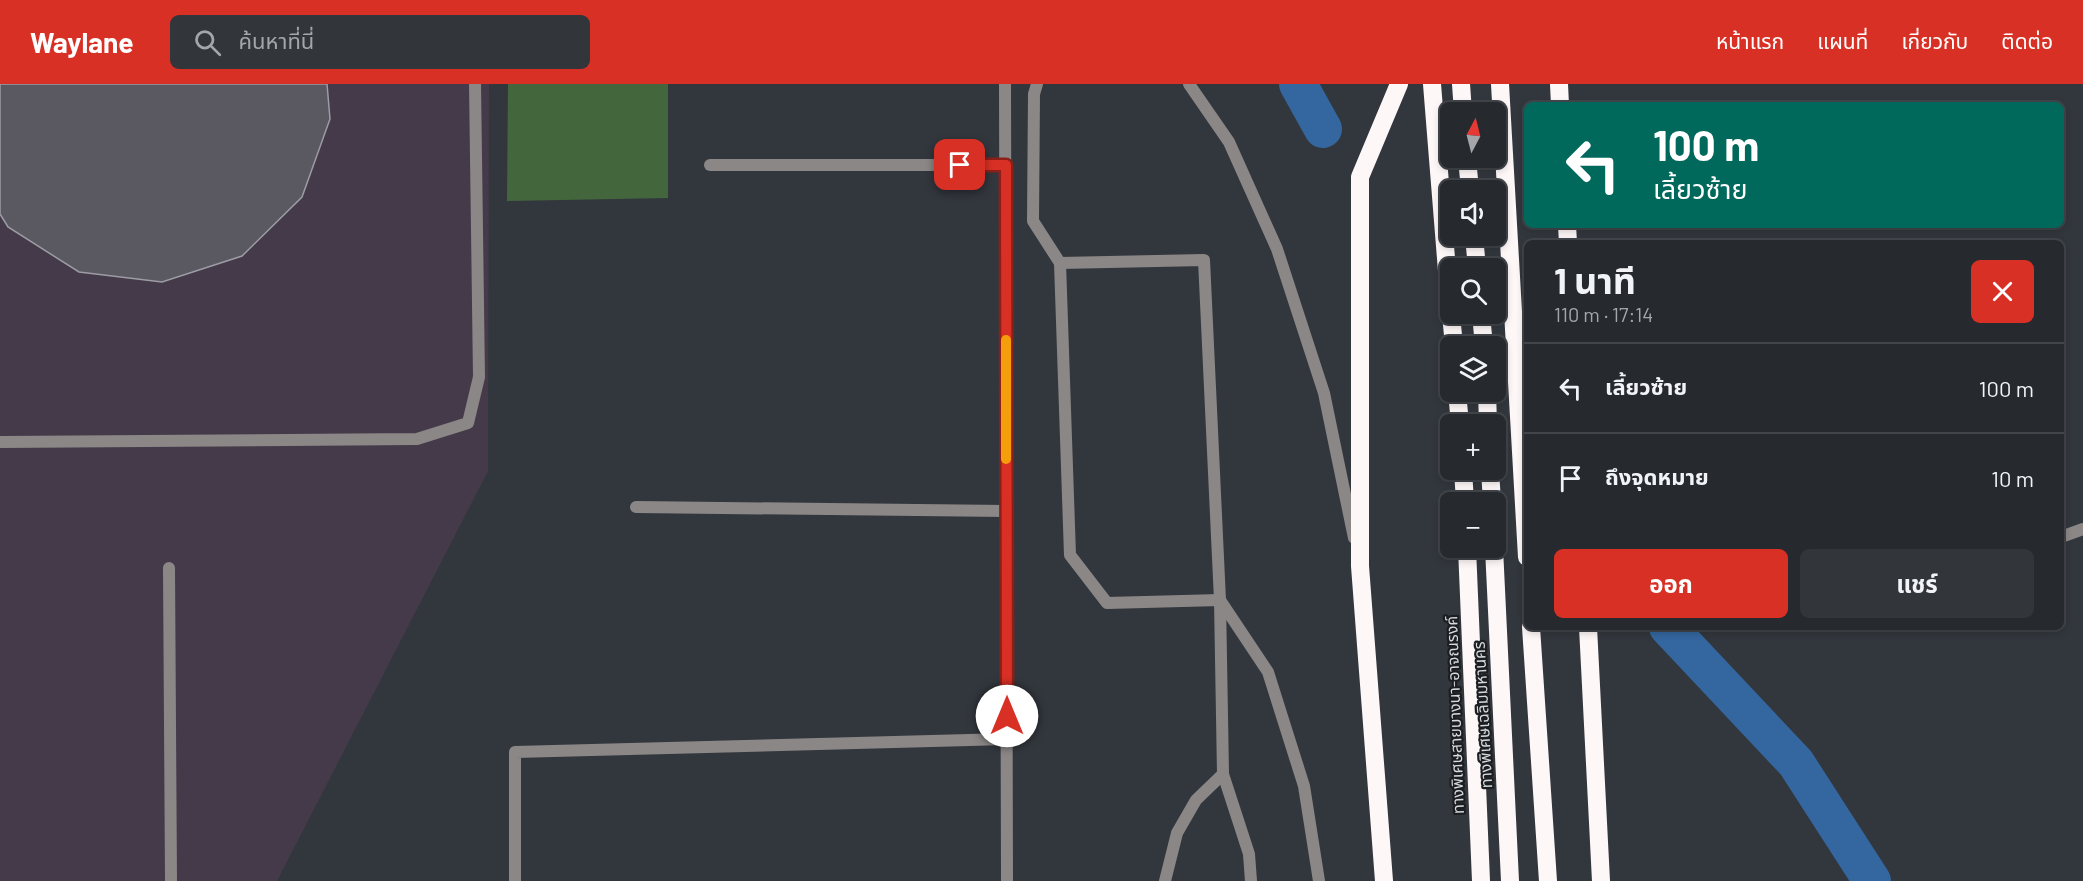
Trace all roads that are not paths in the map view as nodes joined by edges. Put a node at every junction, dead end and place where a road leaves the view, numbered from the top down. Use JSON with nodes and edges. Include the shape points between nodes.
{"nodes":[{"id":1,"x":475,"y":84,"type":"edge"},
{"id":2,"x":1005,"y":84,"type":"edge"},
{"id":3,"x":1037,"y":84,"type":"edge"},
{"id":4,"x":1189,"y":84,"type":"edge"},
{"id":5,"x":1399,"y":84,"type":"edge"},
{"id":6,"x":1432,"y":84,"type":"edge"},
{"id":7,"x":1461,"y":84,"type":"edge"},
{"id":8,"x":1500,"y":84,"type":"edge"},
{"id":9,"x":1559,"y":84,"type":"edge"},
{"id":10,"x":1462,"y":102,"type":"edge"},
{"id":11,"x":1560,"y":102,"type":"edge"},
{"id":12,"x":710,"y":165,"type":"dead end"},
{"id":13,"x":1006,"y":165,"type":"junction"},
{"id":14,"x":1446,"y":258,"type":"edge"},
{"id":15,"x":1060,"y":262,"type":"junction"},
{"id":16,"x":0,"y":442,"type":"edge"},
{"id":17,"x":1524,"y":504,"type":"edge"},
{"id":18,"x":636,"y":507,"type":"dead end"},
{"id":19,"x":1006,"y":511,"type":"junction"},
{"id":20,"x":2083,"y":529,"type":"edge"},
{"id":21,"x":2064,"y":536,"type":"edge"},
{"id":22,"x":1467,"y":558,"type":"edge"},
{"id":23,"x":1494,"y":558,"type":"edge"},
{"id":24,"x":1360,"y":566,"type":"junction"},
{"id":25,"x":169,"y":568,"type":"dead end"},
{"id":26,"x":1220,"y":600,"type":"junction"},
{"id":27,"x":1532,"y":630,"type":"edge"},
{"id":28,"x":1588,"y":630,"type":"edge"},
{"id":29,"x":1007,"y":739,"type":"junction"},
{"id":30,"x":1223,"y":774,"type":"junction"},
{"id":31,"x":171,"y":881,"type":"edge"},
{"id":32,"x":515,"y":881,"type":"edge"},
{"id":33,"x":1007,"y":881,"type":"edge"},
{"id":34,"x":1165,"y":881,"type":"edge"},
{"id":35,"x":1251,"y":881,"type":"edge"},
{"id":36,"x":1319,"y":881,"type":"edge"},
{"id":37,"x":1384,"y":881,"type":"edge"},
{"id":38,"x":1481,"y":881,"type":"edge"},
{"id":39,"x":1510,"y":881,"type":"edge"},
{"id":40,"x":1548,"y":881,"type":"edge"},
{"id":41,"x":1601,"y":881,"type":"edge"}],
"edges":[{"from":1,"to":16,"type":"street","via":[[479,376],[468,423],[417,439]]},
{"from":2,"to":13,"type":"street"},
{"from":3,"to":15,"type":"street","via":[[1033,221]]},
{"from":4,"to":24,"type":"street","via":[[1229,142],[1277,249],[1324,393]]},
{"from":5,"to":24,"type":"highway","via":[[1360,177]]},
{"from":6,"to":14,"type":"highway"},
{"from":7,"to":10,"type":"highway"},
{"from":8,"to":17,"type":"highway"},
{"from":9,"to":11,"type":"highway"},
{"from":12,"to":13,"type":"street"},
{"from":13,"to":19,"type":"street"},
{"from":15,"to":26,"type":"street","via":[[1070,555],[1107,603]]},
{"from":15,"to":26,"type":"street","via":[[1204,260]]},
{"from":18,"to":19,"type":"street"},
{"from":19,"to":29,"type":"street"},
{"from":20,"to":21,"type":"street"},
{"from":22,"to":38,"type":"highway","name":"ทางพิเศษสายบางนา-อาจณรงค์"},
{"from":23,"to":39,"type":"highway","name":"ทางพิเศษเฉลิมมหานคร"},
{"from":24,"to":37,"type":"highway"},
{"from":25,"to":31,"type":"street"},
{"from":26,"to":30,"type":"street"},
{"from":26,"to":36,"type":"street","via":[[1268,672],[1304,786]]},
{"from":27,"to":40,"type":"highway"},
{"from":28,"to":41,"type":"highway"},
{"from":29,"to":32,"type":"street","via":[[515,752]]},
{"from":29,"to":33,"type":"street"},
{"from":30,"to":34,"type":"street","via":[[1196,800],[1177,833]]},
{"from":30,"to":35,"type":"street","via":[[1249,854]]}]}
